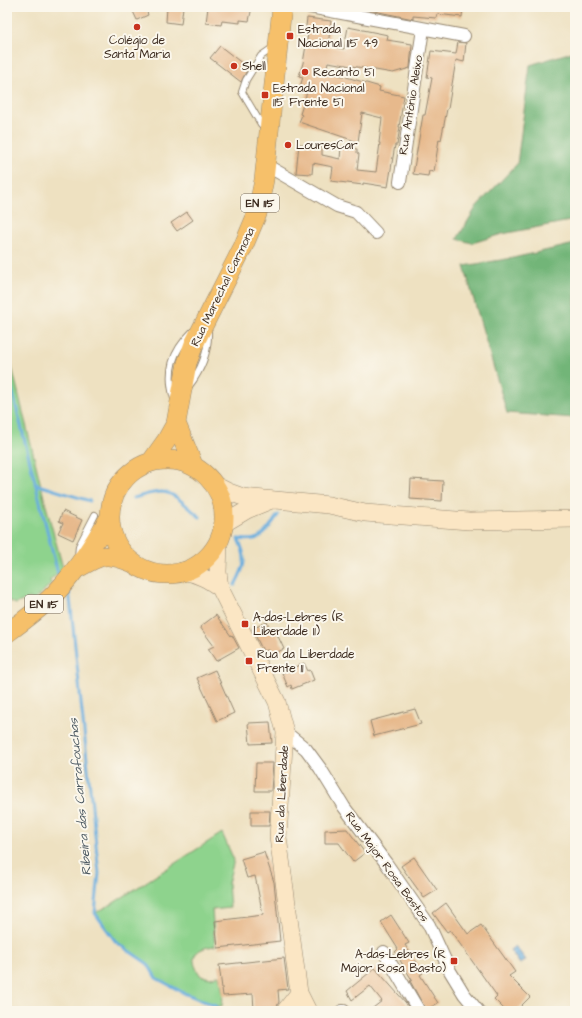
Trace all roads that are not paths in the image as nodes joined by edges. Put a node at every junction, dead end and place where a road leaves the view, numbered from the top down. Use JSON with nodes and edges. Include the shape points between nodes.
{"nodes":[{"id":1,"x":282,"y":7,"type":"edge"},
{"id":2,"x":310,"y":7,"type":"edge"},
{"id":3,"x":423,"y":29,"type":"junction"},
{"id":4,"x":464,"y":36,"type":"dead end"},
{"id":5,"x":279,"y":44,"type":"junction"},
{"id":6,"x":270,"y":133,"type":"junction"},
{"id":7,"x":266,"y":165,"type":"junction"},
{"id":8,"x":400,"y":182,"type":"dead end"},
{"id":9,"x":376,"y":233,"type":"dead end"},
{"id":10,"x":178,"y":410,"type":"junction"},
{"id":11,"x":151,"y":462,"type":"junction"},
{"id":12,"x":194,"y":467,"type":"junction"},
{"id":13,"x":215,"y":485,"type":"junction"},
{"id":14,"x":271,"y":500,"type":"junction"},
{"id":15,"x":103,"y":516,"type":"junction"},
{"id":16,"x":575,"y":519,"type":"edge"},
{"id":17,"x":225,"y":523,"type":"junction"},
{"id":18,"x":219,"y":542,"type":"junction"},
{"id":19,"x":135,"y":564,"type":"junction"},
{"id":20,"x":75,"y":569,"type":"junction"},
{"id":21,"x":182,"y":572,"type":"junction"},
{"id":22,"x":220,"y":588,"type":"junction"},
{"id":23,"x":7,"y":633,"type":"edge"},
{"id":24,"x":285,"y":732,"type":"junction"},
{"id":25,"x":384,"y":952,"type":"dead end"},
{"id":26,"x":299,"y":993,"type":"junction"},
{"id":27,"x":285,"y":1011,"type":"edge"},
{"id":28,"x":308,"y":1011,"type":"edge"},
{"id":29,"x":419,"y":1011,"type":"edge"},
{"id":30,"x":478,"y":1011,"type":"edge"}],
"edges":[{"from":1,"to":5,"type":"main road","name":"Rua Marechal Carmona","number":"EN 115"},
{"from":2,"to":3,"type":"street"},
{"from":3,"to":4,"type":"street"},
{"from":3,"to":8,"type":"street","name":"Rua António Aleixo"},
{"from":5,"to":6,"type":"main road","name":"Rua Marechal Carmona","number":"EN 115"},
{"from":5,"to":6,"type":"lane","via":[[261,56],[246,80],[242,92],[261,124]]},
{"from":6,"to":7,"type":"main road","name":"Rua Marechal Carmona","number":"EN 115"},
{"from":7,"to":9,"type":"street","via":[[337,206],[356,212]]},
{"from":7,"to":10,"type":"main road","name":"Rua Marechal Carmona","number":"EN 115","via":[[257,214],[251,231],[194,344],[187,363]]},
{"from":10,"to":11,"type":"main road","name":"Rua Marechal Carmona","number":"EN 115","via":[[166,441]]},
{"from":10,"to":12,"type":"main road","number":"EN 115"},
{"from":11,"to":12,"type":"main road","number":"EN 115","via":[[168,460],[187,463]]},
{"from":11,"to":15,"type":"main road","number":"EN 115","via":[[135,470],[122,483]]},
{"from":12,"to":13,"type":"main road","number":"EN 115","via":[[203,472]]},
{"from":13,"to":14,"type":"street","via":[[243,497]]},
{"from":13,"to":17,"type":"main road","number":"EN 115","via":[[223,503]]},
{"from":14,"to":16,"type":"street","via":[[329,505],[365,513],[469,522]]},
{"from":14,"to":17,"type":"street"},
{"from":15,"to":19,"type":"main road","number":"EN 115","via":[[121,551]]},
{"from":15,"to":20,"type":"main road","number":"EN 115"},
{"from":17,"to":18,"type":"main road","number":"EN 115"},
{"from":18,"to":21,"type":"main road","number":"EN 115","via":[[208,558],[192,569]]},
{"from":18,"to":22,"type":"street","name":"Rua da Liberdade"},
{"from":19,"to":20,"type":"main road","number":"EN 115","via":[[104,555]]},
{"from":19,"to":21,"type":"main road","number":"EN 115","via":[[153,572]]},
{"from":20,"to":23,"type":"main road","number":"EN 115","via":[[41,606]]},
{"from":21,"to":22,"type":"street","name":"Rua da Liberdade","via":[[202,576]]},
{"from":22,"to":24,"type":"street","name":"Rua da Liberdade","via":[[277,702]]},
{"from":24,"to":26,"type":"street","name":"Rua da Liberdade","via":[[278,837]]},
{"from":24,"to":30,"type":"street","name":"Rua Major Rosa Bastos","via":[[306,749],[344,808],[386,862],[429,926],[450,972]]},
{"from":25,"to":29,"type":"street"},
{"from":26,"to":27,"type":"street"},
{"from":26,"to":28,"type":"street","name":"Rua da Liberdade"}]}
